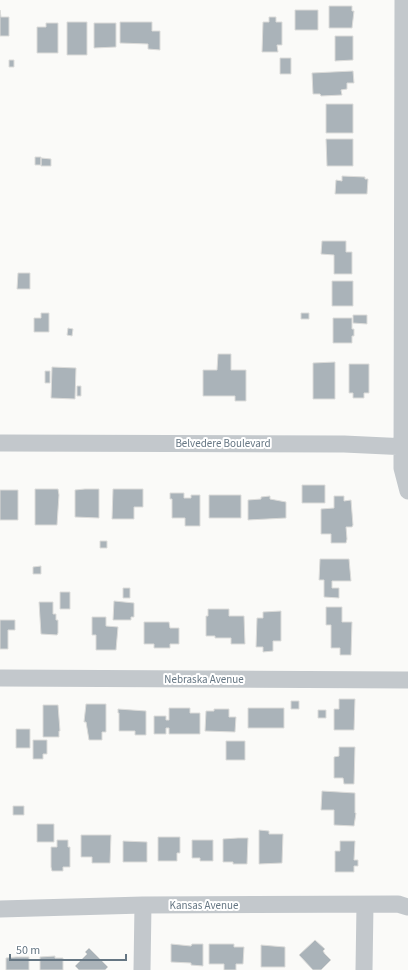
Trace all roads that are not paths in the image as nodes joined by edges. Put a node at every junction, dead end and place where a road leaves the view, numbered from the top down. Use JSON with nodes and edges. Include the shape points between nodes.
{"nodes":[{"id":1,"x":403,"y":0,"type":"edge"},
{"id":2,"x":0,"y":443,"type":"edge"},
{"id":3,"x":405,"y":447,"type":"edge"},
{"id":4,"x":408,"y":491,"type":"edge"},
{"id":5,"x":0,"y":678,"type":"edge"},
{"id":6,"x":408,"y":680,"type":"edge"},
{"id":7,"x":143,"y":905,"type":"junction"},
{"id":8,"x":365,"y":905,"type":"junction"},
{"id":9,"x":408,"y":907,"type":"edge"},
{"id":10,"x":0,"y":909,"type":"edge"},
{"id":11,"x":142,"y":970,"type":"edge"},
{"id":12,"x":364,"y":970,"type":"edge"}],
"edges":[{"from":1,"to":3,"type":"street"},
{"from":2,"to":3,"type":"street","name":"Belvedere Boulevard","via":[[344,444]]},
{"from":3,"to":4,"type":"street","via":[[402,468]]},
{"from":5,"to":6,"type":"street","name":"Nebraska Avenue"},
{"from":7,"to":8,"type":"street","name":"Kansas Avenue"},
{"from":7,"to":10,"type":"street","name":"Kansas Avenue"},
{"from":7,"to":11,"type":"street"},
{"from":8,"to":9,"type":"street","name":"Kansas Avenue","via":[[398,904]]},
{"from":8,"to":12,"type":"street"}]}
